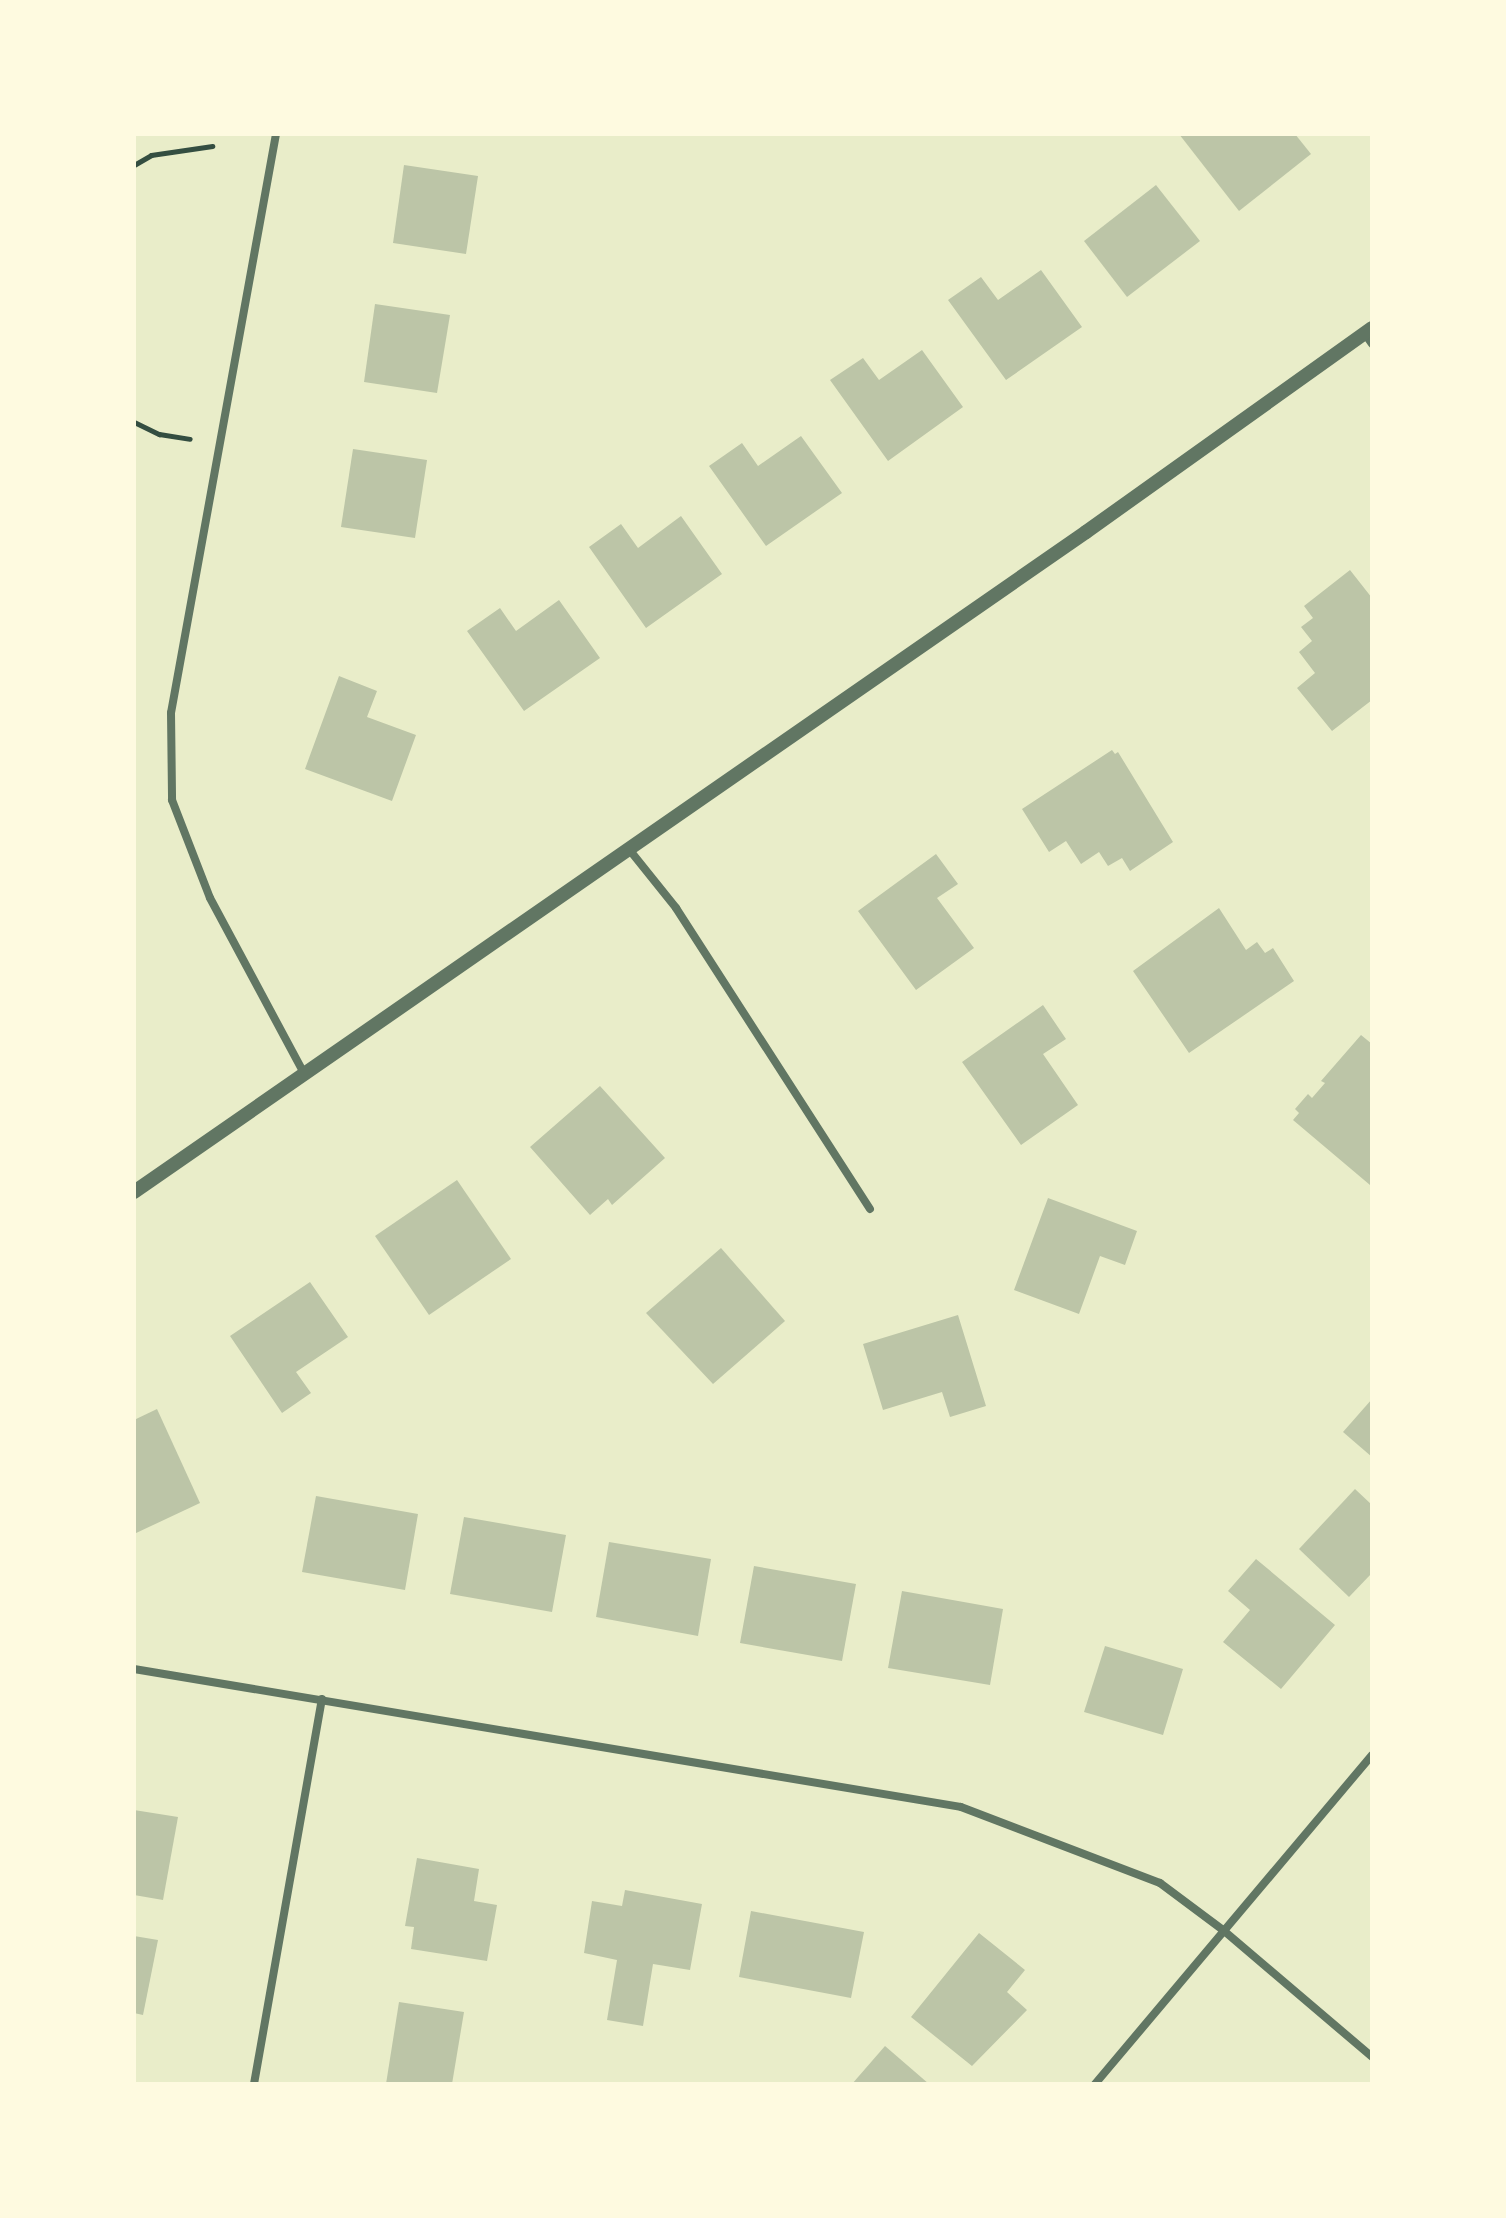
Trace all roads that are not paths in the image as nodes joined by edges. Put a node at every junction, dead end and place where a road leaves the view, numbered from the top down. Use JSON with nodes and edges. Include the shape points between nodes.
{"nodes":[{"id":1,"x":276,"y":134,"type":"edge"},
{"id":2,"x":1370,"y":335,"type":"edge"},
{"id":3,"x":627,"y":848,"type":"junction"},
{"id":4,"x":304,"y":1073,"type":"junction"},
{"id":5,"x":134,"y":1192,"type":"edge"},
{"id":6,"x":870,"y":1209,"type":"dead end"},
{"id":7,"x":134,"y":1669,"type":"edge"},
{"id":8,"x":322,"y":1699,"type":"junction"},
{"id":9,"x":1372,"y":1755,"type":"edge"},
{"id":10,"x":1223,"y":1930,"type":"junction"},
{"id":11,"x":1372,"y":2057,"type":"edge"},
{"id":12,"x":254,"y":2084,"type":"edge"},
{"id":13,"x":1095,"y":2084,"type":"edge"}],
"edges":[{"from":1,"to":4,"type":"street","via":[[171,713],[172,800],[210,898]]},
{"from":2,"to":3,"type":"street"},
{"from":3,"to":4,"type":"street"},
{"from":3,"to":6,"type":"street","via":[[676,908]]},
{"from":4,"to":5,"type":"street"},
{"from":7,"to":8,"type":"street"},
{"from":8,"to":10,"type":"street","via":[[961,1807],[1160,1883]]},
{"from":8,"to":12,"type":"street"},
{"from":9,"to":10,"type":"street"},
{"from":10,"to":11,"type":"street"},
{"from":10,"to":13,"type":"street"}]}
